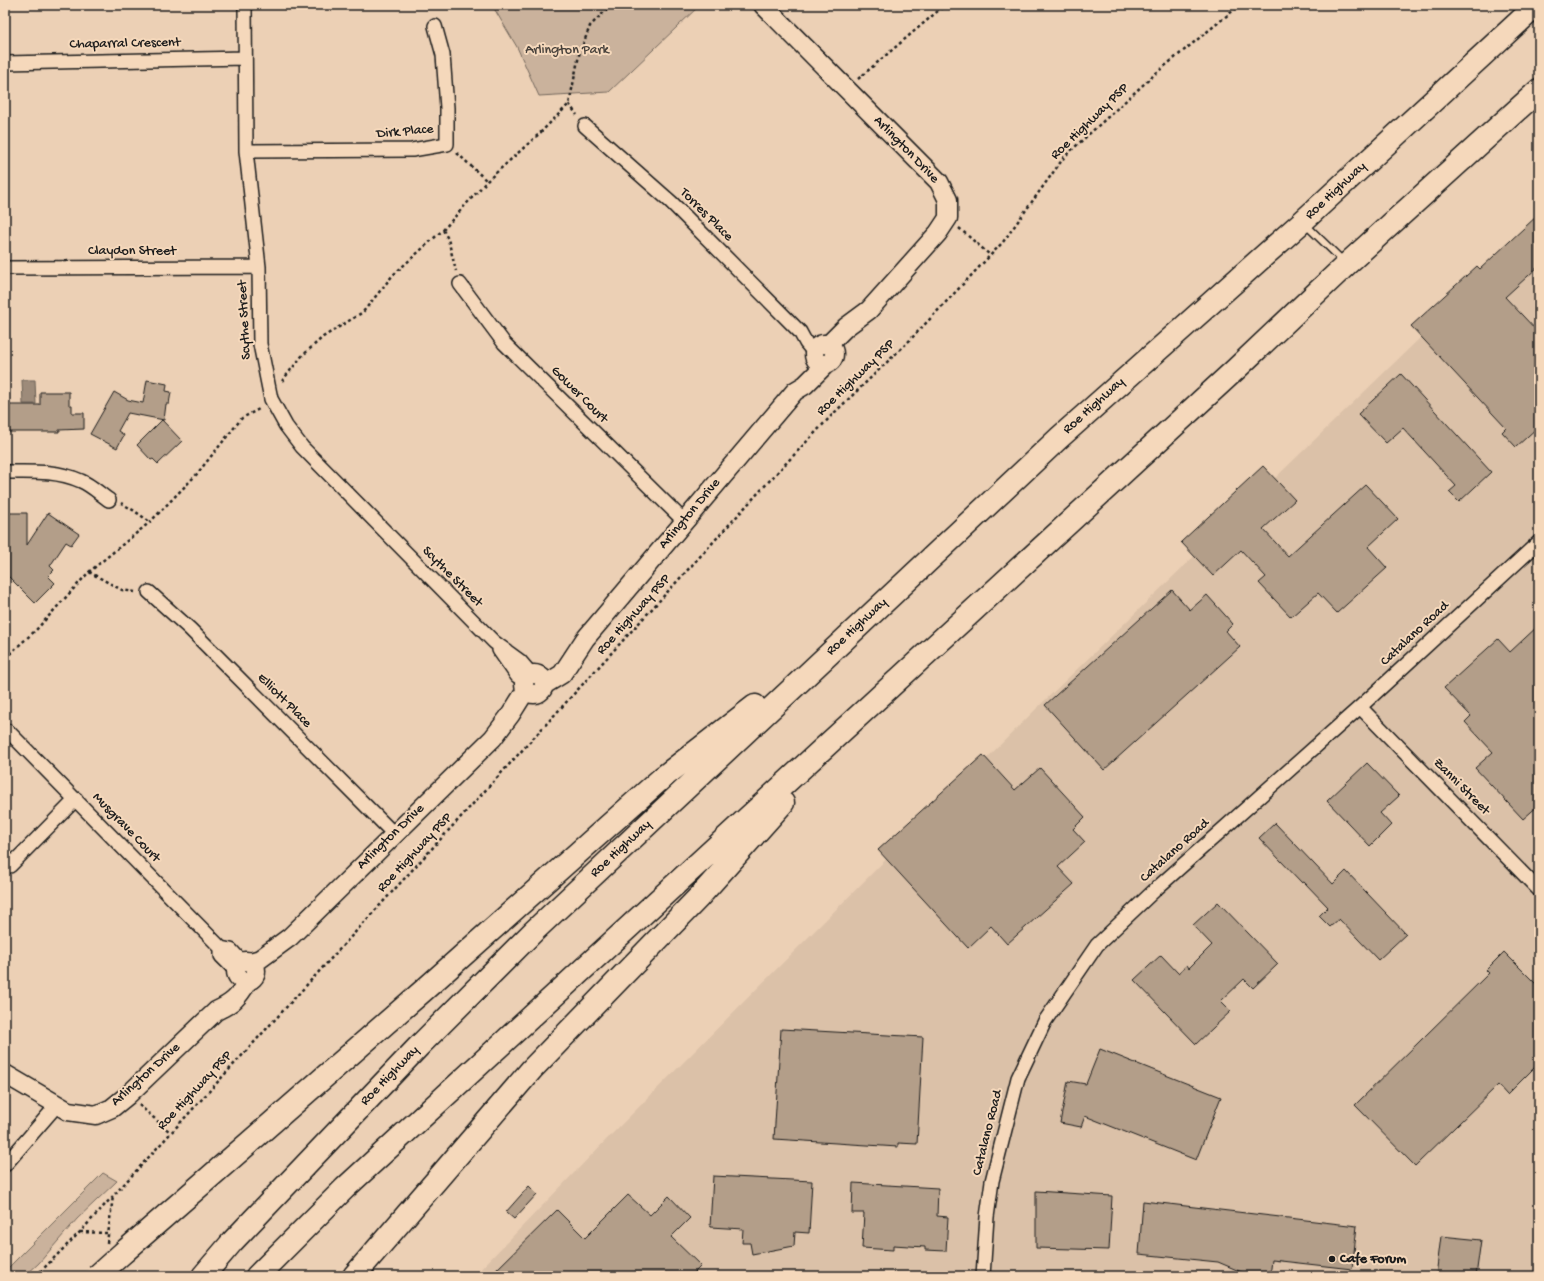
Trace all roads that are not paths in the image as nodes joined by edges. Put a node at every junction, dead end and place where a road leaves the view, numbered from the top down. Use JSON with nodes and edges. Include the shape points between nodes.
{"nodes":[{"id":1,"x":245,"y":5,"type":"edge"},
{"id":2,"x":763,"y":5,"type":"edge"},
{"id":3,"x":1538,"y":5,"type":"edge"},
{"id":4,"x":435,"y":26,"type":"dead end"},
{"id":5,"x":246,"y":58,"type":"junction"},
{"id":6,"x":5,"y":63,"type":"edge"},
{"id":7,"x":1539,"y":90,"type":"edge"},
{"id":8,"x":585,"y":126,"type":"dead end"},
{"id":9,"x":246,"y":151,"type":"junction"},
{"id":10,"x":1302,"y":222,"type":"junction"},
{"id":11,"x":1347,"y":264,"type":"junction"},
{"id":12,"x":259,"y":267,"type":"junction"},
{"id":13,"x":5,"y":268,"type":"edge"},
{"id":14,"x":460,"y":284,"type":"road end"},
{"id":15,"x":824,"y":354,"type":"junction"},
{"id":16,"x":5,"y":472,"type":"edge"},
{"id":17,"x":109,"y":500,"type":"road end"},
{"id":18,"x":684,"y":521,"type":"junction"},
{"id":19,"x":1539,"y":542,"type":"edge"},
{"id":20,"x":149,"y":592,"type":"road end"},
{"id":21,"x":859,"y":625,"type":"junction"},
{"id":22,"x":534,"y":683,"type":"junction"},
{"id":23,"x":1360,"y":708,"type":"junction"},
{"id":24,"x":863,"y":712,"type":"junction"},
{"id":25,"x":8,"y":731,"type":"dead end"},
{"id":26,"x":76,"y":799,"type":"junction"},
{"id":27,"x":394,"y":834,"type":"junction"},
{"id":28,"x":10,"y":866,"type":"dead end"},
{"id":29,"x":1539,"y":890,"type":"edge"},
{"id":30,"x":245,"y":971,"type":"junction"},
{"id":31,"x":5,"y":1074,"type":"edge"},
{"id":32,"x":57,"y":1105,"type":"junction"},
{"id":33,"x":5,"y":1165,"type":"edge"},
{"id":34,"x":97,"y":1276,"type":"edge"},
{"id":35,"x":203,"y":1276,"type":"edge"},
{"id":36,"x":257,"y":1276,"type":"edge"},
{"id":37,"x":354,"y":1276,"type":"edge"},
{"id":38,"x":983,"y":1276,"type":"edge"}],
"edges":[{"from":1,"to":5,"type":"street","name":"Scythe Street"},
{"from":2,"to":15,"type":"street","name":"Arlington Drive","via":[[939,182],[948,200],[948,218],[938,233],[869,310],[859,327]]},
{"from":3,"to":10,"type":"highway","name":"Roe Highway"},
{"from":4,"to":9,"type":"street","name":"Dirk Place","via":[[443,55],[447,144],[412,150]]},
{"from":5,"to":6,"type":"street","name":"Chaparral Crescent"},
{"from":5,"to":9,"type":"street","name":"Scythe Street"},
{"from":7,"to":11,"type":"highway"},
{"from":8,"to":15,"type":"street","name":"Torres Place","via":[[670,202],[800,332],[812,337]]},
{"from":9,"to":12,"type":"street","name":"Scythe Street"},
{"from":10,"to":11,"type":"lane"},
{"from":10,"to":21,"type":"highway","name":"Roe Highway","via":[[1059,438]]},
{"from":11,"to":24,"type":"highway"},
{"from":12,"to":13,"type":"street","name":"Claydon Street"},
{"from":12,"to":22,"type":"street","name":"Scythe Street","via":[[260,344],[271,399],[286,426],[302,447],[494,642],[520,661]]},
{"from":14,"to":18,"type":"street","name":"Gower Court","via":[[504,343]]},
{"from":15,"to":18,"type":"street","name":"Arlington Drive","via":[[805,385],[795,391]]},
{"from":16,"to":17,"type":"street","via":[[41,471],[60,474],[82,481]]},
{"from":18,"to":22,"type":"street","name":"Arlington Drive","via":[[585,638]]},
{"from":19,"to":23,"type":"street","name":"Catalano Road"},
{"from":20,"to":27,"type":"street","name":"Elliott Place","via":[[190,629]]},
{"from":21,"to":34,"type":"highway","bridge":true,"via":[[662,778],[424,990],[116,1249]]},
{"from":21,"to":35,"type":"highway","name":"Roe Highway","via":[[534,931],[419,1046],[232,1242]]},
{"from":22,"to":27,"type":"street","name":"Arlington Drive","via":[[531,706],[514,723],[493,738]]},
{"from":23,"to":29,"type":"street","name":"Zanni Street"},
{"from":23,"to":38,"type":"street","name":"Catalano Road","via":[[1157,888],[1097,945],[1045,1021],[1018,1078],[992,1181]]},
{"from":24,"to":36,"type":"highway","via":[[345,1188]]},
{"from":24,"to":37,"type":"highway","via":[[699,897],[532,1069]]},
{"from":25,"to":26,"type":"street","name":"Musgrave Court"},
{"from":26,"to":28,"type":"street"},
{"from":26,"to":30,"type":"street","name":"Musgrave Court","via":[[221,948],[231,950]]},
{"from":27,"to":30,"type":"street","name":"Arlington Drive","via":[[290,937]]},
{"from":30,"to":32,"type":"street","name":"Arlington Drive","via":[[235,1000],[216,1011],[112,1108],[96,1115],[68,1111]]},
{"from":31,"to":32,"type":"street","name":"Arlington Drive"},
{"from":32,"to":33,"type":"street"}]}
